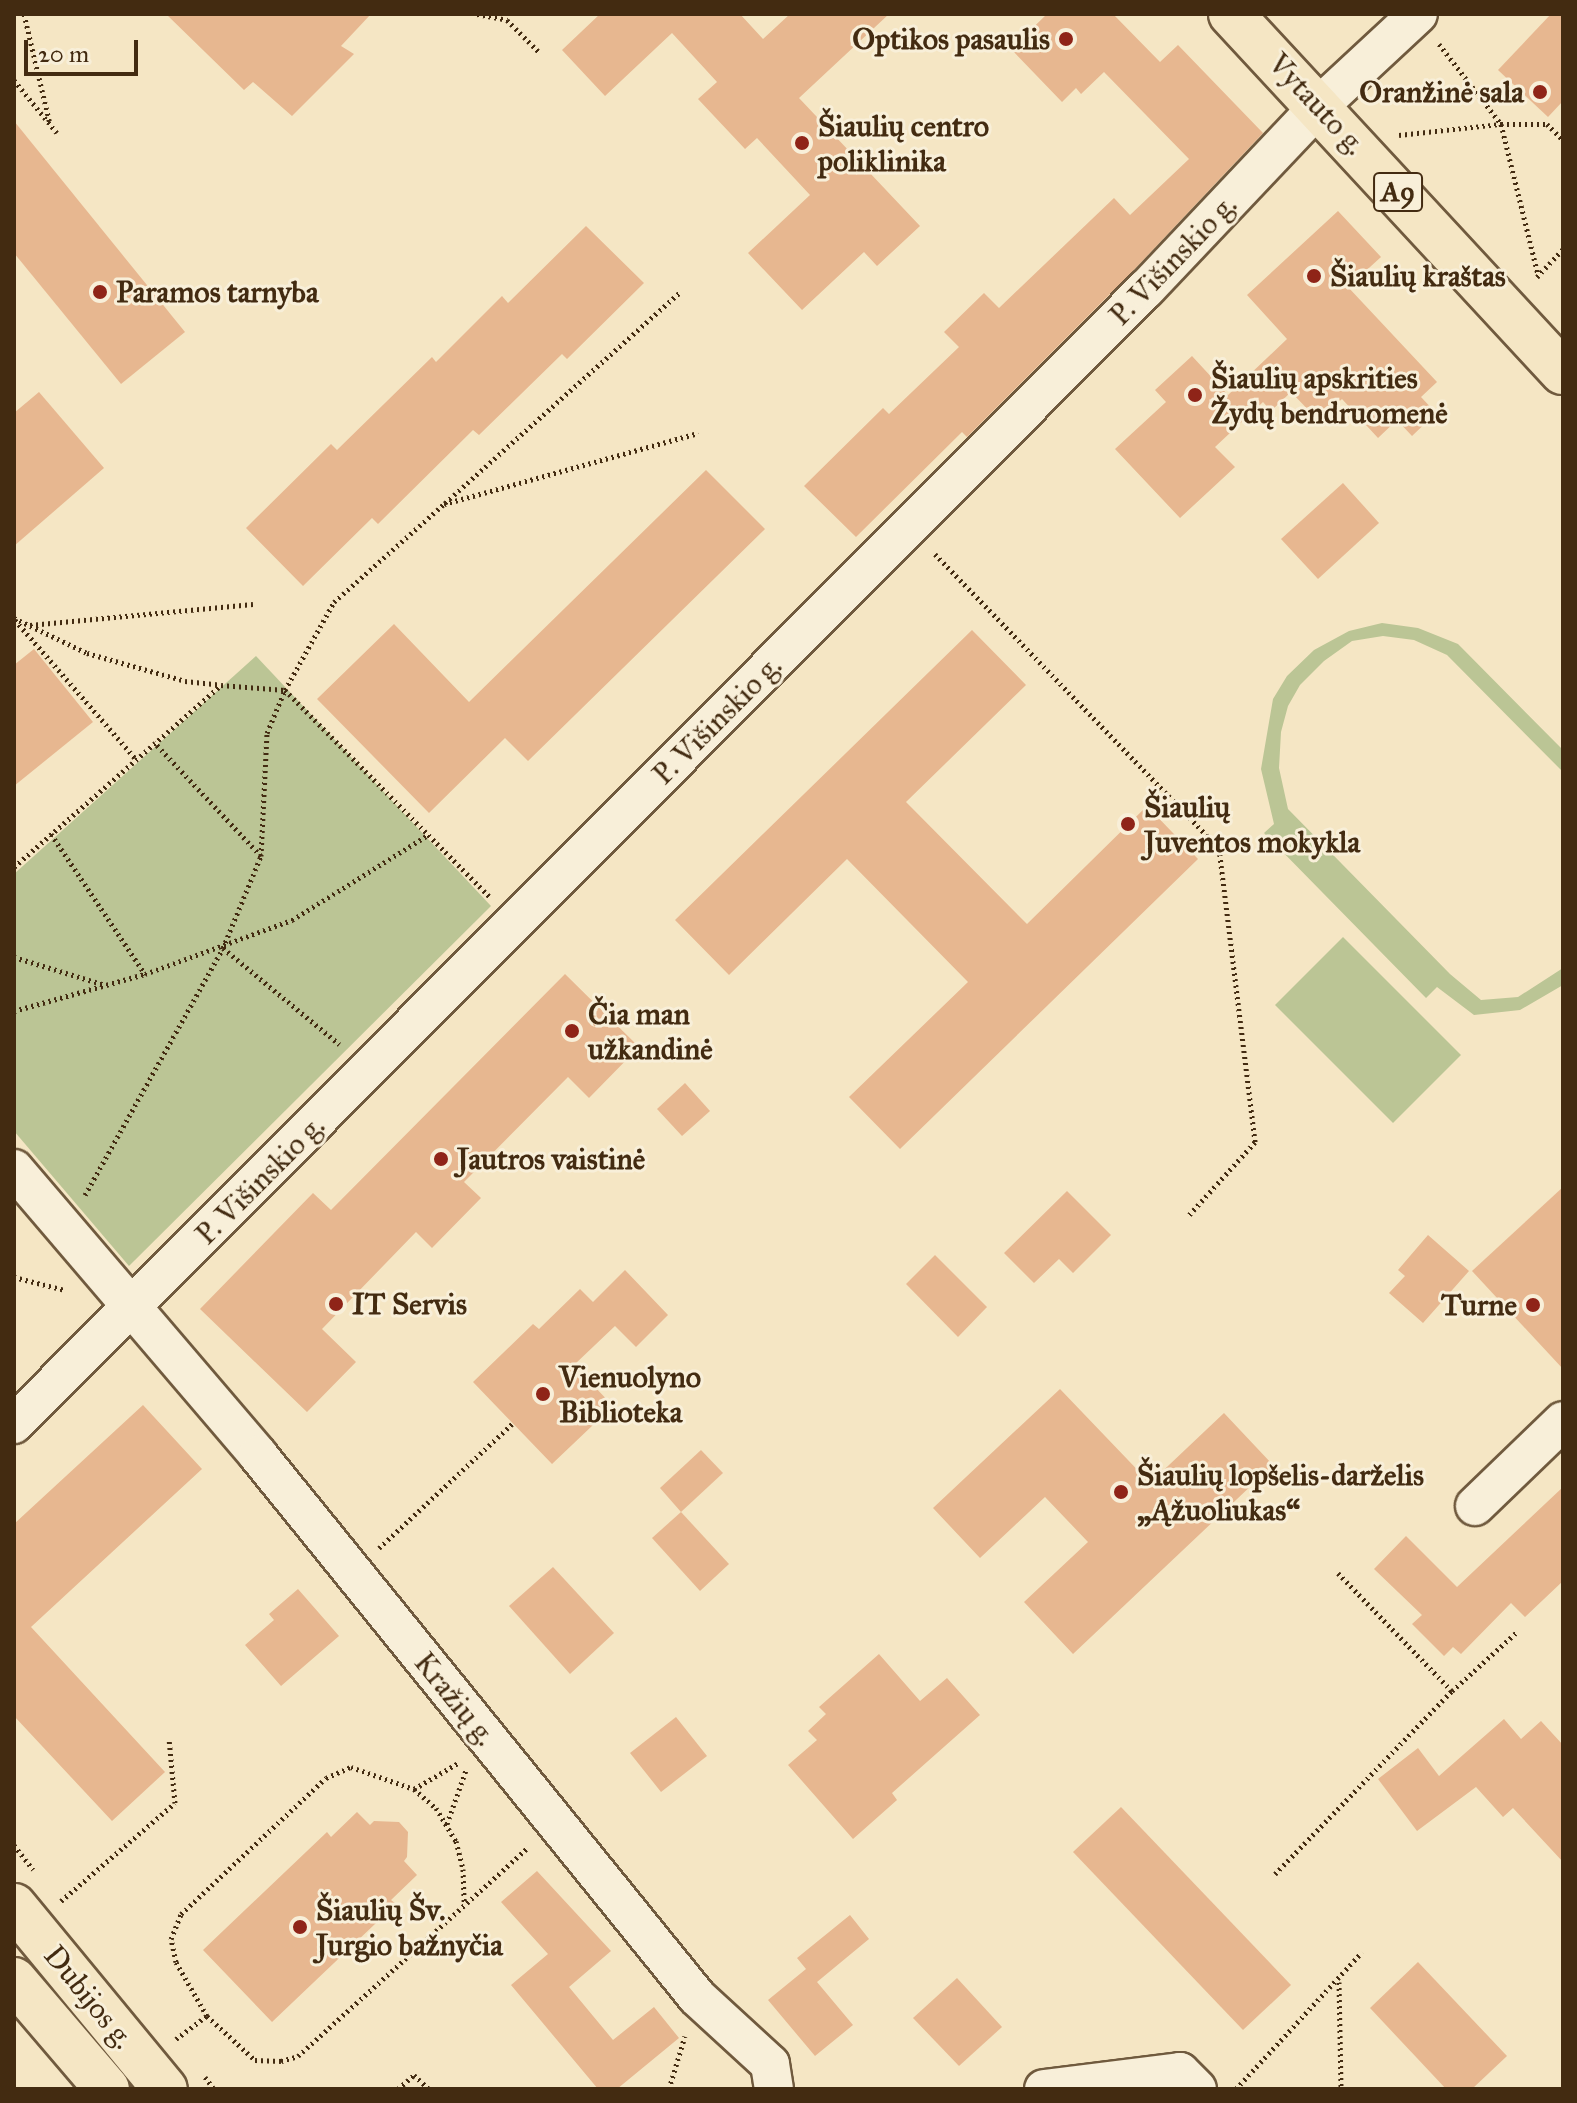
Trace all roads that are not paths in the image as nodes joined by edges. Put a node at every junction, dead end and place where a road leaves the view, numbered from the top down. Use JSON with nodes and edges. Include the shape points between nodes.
{"nodes":[{"id":1,"x":1231,"y":14,"type":"edge"},
{"id":2,"x":1417,"y":15,"type":"edge"},
{"id":3,"x":1319,"y":106,"type":"junction"},
{"id":4,"x":1563,"y":372,"type":"edge"},
{"id":5,"x":14,"y":1169,"type":"edge"},
{"id":6,"x":132,"y":1307,"type":"junction"},
{"id":7,"x":1563,"y":1421,"type":"edge"},
{"id":8,"x":14,"y":1424,"type":"edge"},
{"id":9,"x":1475,"y":1506,"type":"dead end"},
{"id":10,"x":14,"y":1906,"type":"edge"},
{"id":11,"x":14,"y":1980,"type":"edge"},
{"id":12,"x":154,"y":2076,"type":"edge"},
{"id":13,"x":107,"y":2089,"type":"edge"},
{"id":14,"x":774,"y":2089,"type":"edge"},
{"id":15,"x":1044,"y":2089,"type":"edge"},
{"id":16,"x":1197,"y":2089,"type":"edge"}],
"edges":[{"from":1,"to":3,"type":"main road","name":"Vytauto g.","number":"A9"},
{"from":2,"to":3,"type":"street","name":"P. Višinskio g."},
{"from":3,"to":4,"type":"main road","name":"Vytauto g.","number":"A9"},
{"from":3,"to":6,"type":"street","name":"P. Višinskio g.","via":[[1146,289]]},
{"from":5,"to":6,"type":"street","name":"Kražių g."},
{"from":6,"to":8,"type":"street","name":"P. Višinskio g."},
{"from":6,"to":14,"type":"street","name":"Kražių g.","via":[[354,1573],[481,1748],[556,1823],[697,1997],[770,2064]]},
{"from":7,"to":9,"type":"street"},
{"from":10,"to":12,"type":"main road","name":"Dubijos g."},
{"from":11,"to":13,"type":"main road","name":"Dubijos g."},
{"from":15,"to":16,"type":"street","via":[[1180,2072]]}]}
